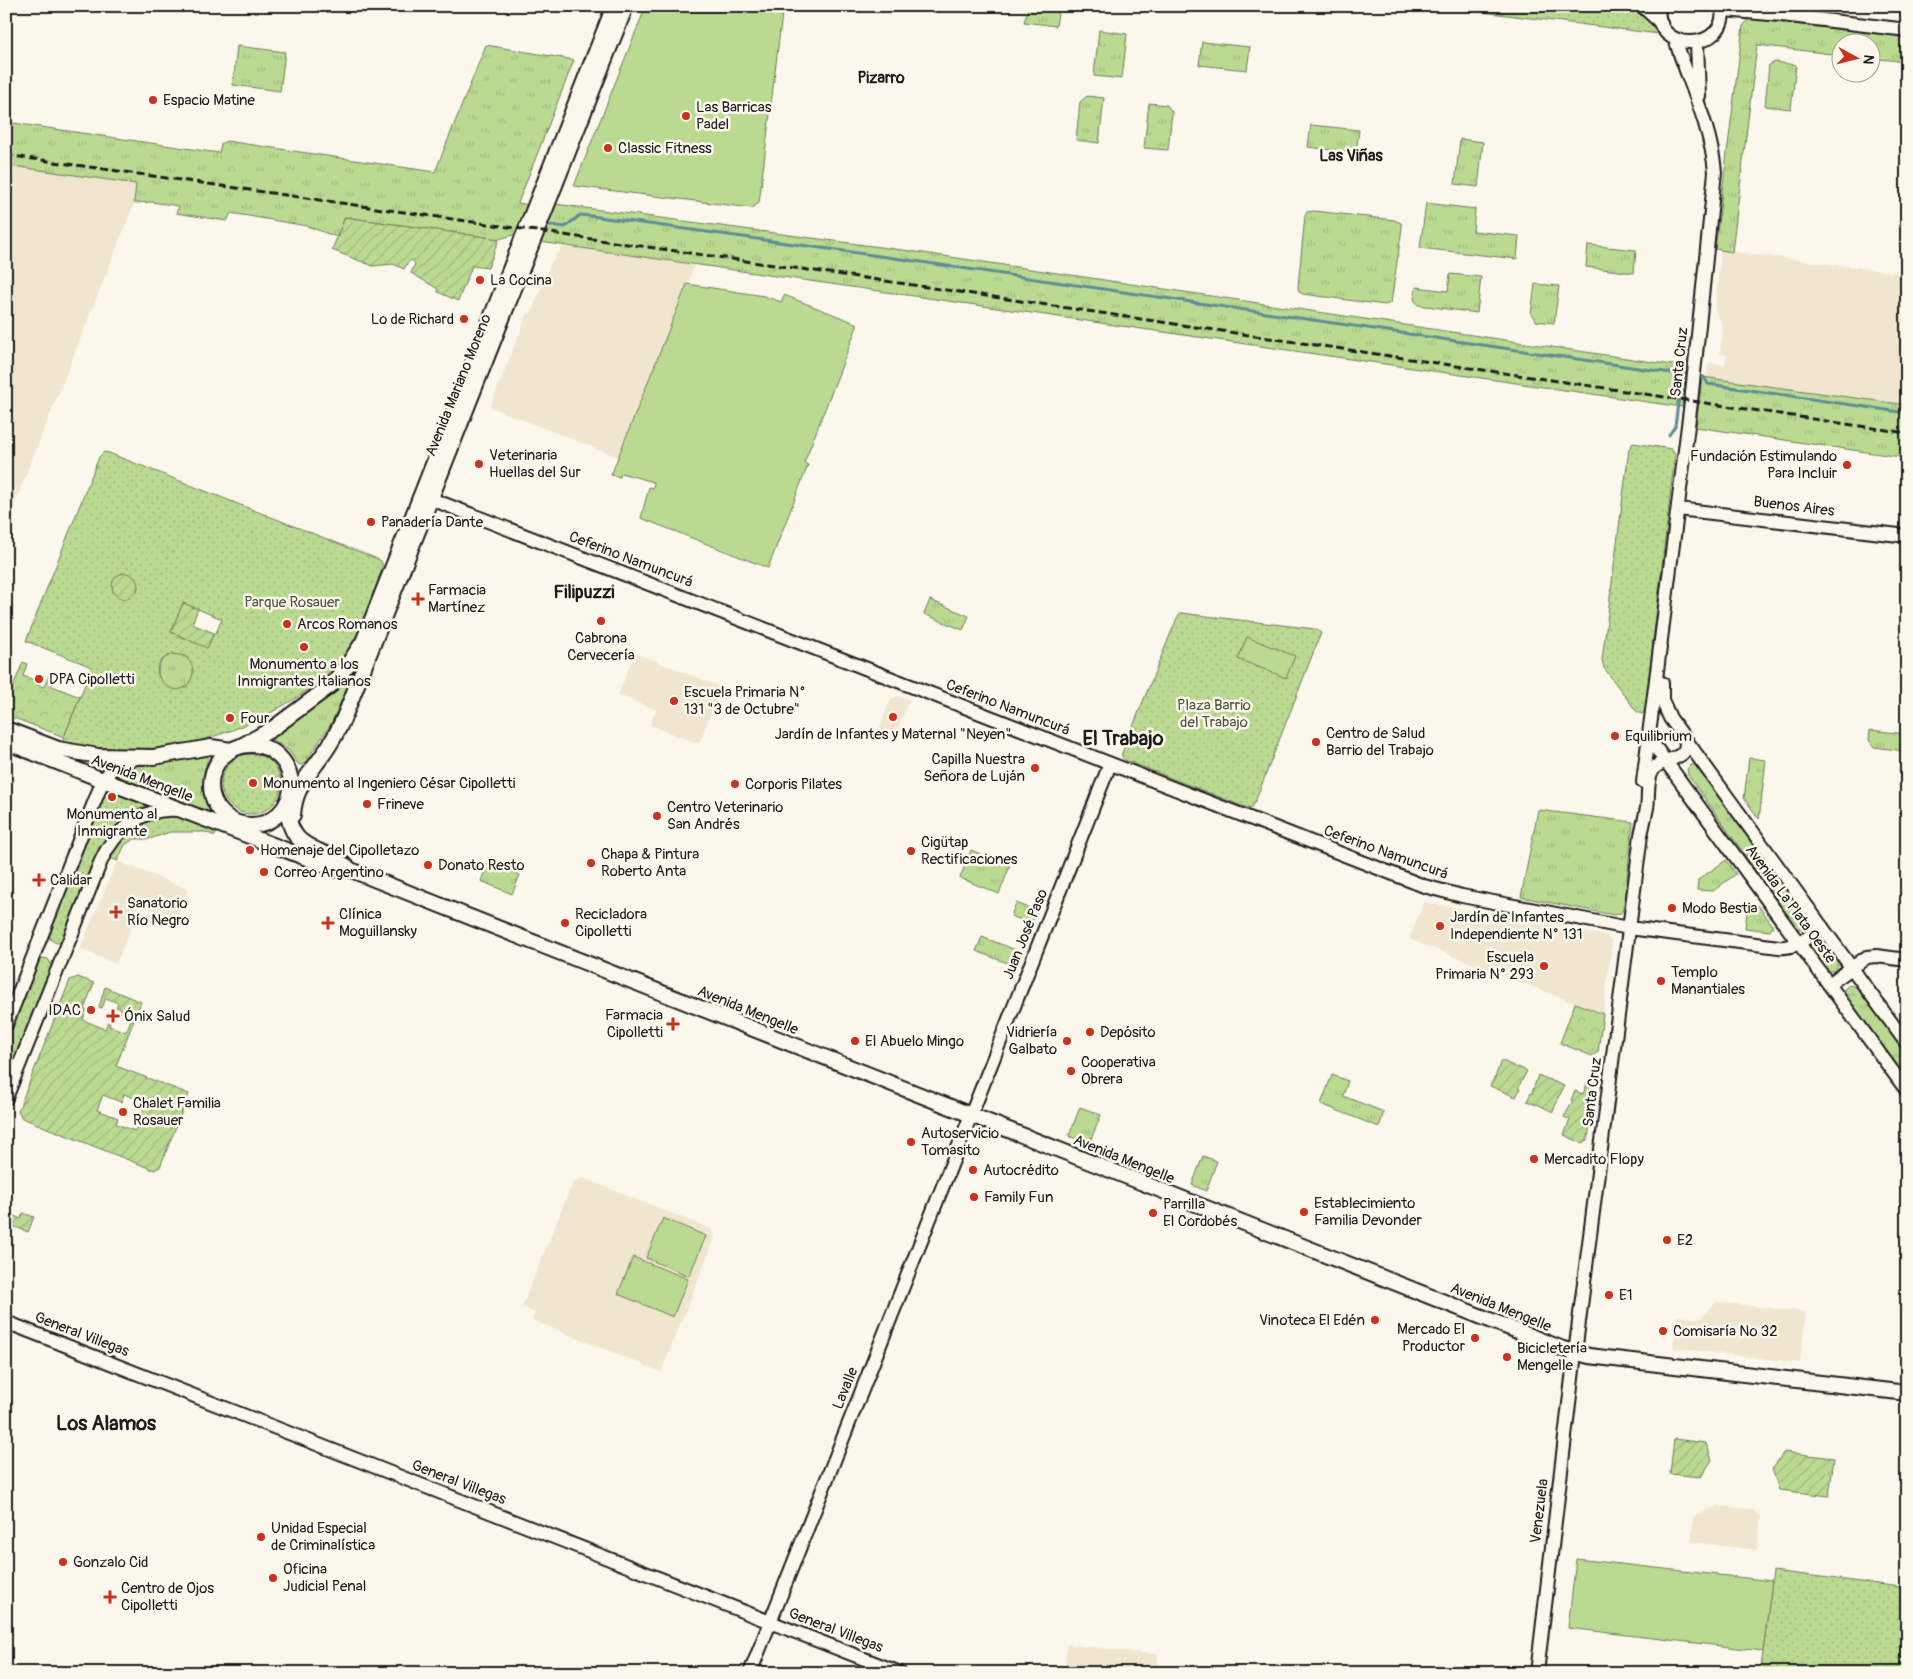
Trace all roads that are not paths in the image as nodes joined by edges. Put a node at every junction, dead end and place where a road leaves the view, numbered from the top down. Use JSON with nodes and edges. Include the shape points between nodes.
{"nodes":[{"id":1,"x":614,"y":6,"type":"edge"},
{"id":2,"x":626,"y":6,"type":"edge"},
{"id":3,"x":1642,"y":6,"type":"edge"},
{"id":4,"x":1659,"y":6,"type":"edge"},
{"id":5,"x":1762,"y":6,"type":"edge"},
{"id":6,"x":1722,"y":8,"type":"edge"},
{"id":7,"x":1774,"y":14,"type":"junction"},
{"id":8,"x":1661,"y":23,"type":"junction"},
{"id":9,"x":1907,"y":30,"type":"edge"},
{"id":10,"x":1675,"y":39,"type":"junction"},
{"id":11,"x":1697,"y":43,"type":"junction"},
{"id":12,"x":1699,"y":103,"type":"junction"},
{"id":13,"x":426,"y":496,"type":"junction"},
{"id":14,"x":1678,"y":509,"type":"junction"},
{"id":15,"x":1907,"y":536,"type":"edge"},
{"id":16,"x":1664,"y":626,"type":"junction"},
{"id":17,"x":294,"y":711,"type":"junction"},
{"id":18,"x":1670,"y":718,"type":"junction"},
{"id":19,"x":6,"y":729,"type":"edge"},
{"id":20,"x":1649,"y":732,"type":"junction"},
{"id":21,"x":1685,"y":738,"type":"junction"},
{"id":22,"x":6,"y":742,"type":"edge"},
{"id":23,"x":207,"y":747,"type":"junction"},
{"id":24,"x":236,"y":748,"type":"junction"},
{"id":25,"x":138,"y":758,"type":"junction"},
{"id":26,"x":1666,"y":761,"type":"junction"},
{"id":27,"x":1110,"y":764,"type":"junction"},
{"id":28,"x":311,"y":770,"type":"junction"},
{"id":29,"x":103,"y":780,"type":"junction"},
{"id":30,"x":288,"y":797,"type":"junction"},
{"id":31,"x":184,"y":811,"type":"junction"},
{"id":32,"x":200,"y":817,"type":"junction"},
{"id":33,"x":236,"y":821,"type":"junction"},
{"id":34,"x":1641,"y":835,"type":"junction"},
{"id":35,"x":297,"y":836,"type":"junction"},
{"id":36,"x":268,"y":843,"type":"junction"},
{"id":37,"x":352,"y":870,"type":"junction"},
{"id":38,"x":1822,"y":927,"type":"junction"},
{"id":39,"x":1629,"y":928,"type":"junction"},
{"id":40,"x":1799,"y":943,"type":"junction"},
{"id":41,"x":1907,"y":960,"type":"edge"},
{"id":42,"x":1852,"y":968,"type":"junction"},
{"id":43,"x":1829,"y":984,"type":"junction"},
{"id":44,"x":6,"y":1025,"type":"edge"},
{"id":45,"x":1907,"y":1044,"type":"edge"},
{"id":46,"x":1907,"y":1090,"type":"edge"},
{"id":47,"x":6,"y":1098,"type":"edge"},
{"id":48,"x":971,"y":1115,"type":"junction"},
{"id":49,"x":6,"y":1322,"type":"edge"},
{"id":50,"x":1575,"y":1353,"type":"junction"},
{"id":51,"x":1907,"y":1393,"type":"edge"},
{"id":52,"x":770,"y":1622,"type":"junction"},
{"id":53,"x":750,"y":1673,"type":"edge"},
{"id":54,"x":900,"y":1673,"type":"edge"},
{"id":55,"x":1537,"y":1673,"type":"edge"}],
"edges":[{"from":1,"to":13,"type":"main road","name":"Avenida Mariano Moreno"},
{"from":2,"to":13,"type":"main road","name":"Avenida Mariano Moreno"},
{"from":3,"to":8,"type":"main road"},
{"from":4,"to":8,"type":"main road"},
{"from":5,"to":7,"type":"main road"},
{"from":6,"to":7,"type":"main road"},
{"from":6,"to":11,"type":"main road","via":[[1716,31]]},
{"from":7,"to":9,"type":"main road"},
{"from":8,"to":10,"type":"main road"},
{"from":10,"to":11,"type":"main road"},
{"from":10,"to":12,"type":"main road","name":"Santa Cruz"},
{"from":11,"to":12,"type":"main road","name":"Santa Cruz"},
{"from":12,"to":14,"type":"main road","name":"Santa Cruz","via":[[1715,172]]},
{"from":13,"to":17,"type":"main road","name":"Avenida Mariano Moreno","via":[[354,657],[330,686]]},
{"from":13,"to":27,"type":"main road","name":"Ceferino Namuncurá"},
{"from":13,"to":28,"type":"main road","name":"Avenida Mariano Moreno","via":[[342,722]]},
{"from":14,"to":15,"type":"main road","name":"Buenos Aires"},
{"from":14,"to":16,"type":"main road","name":"Santa Cruz"},
{"from":16,"to":18,"type":"main road","name":"Santa Cruz","via":[[1666,653],[1662,700]]},
{"from":16,"to":20,"type":"main road","name":"Santa Cruz"},
{"from":17,"to":23,"type":"main road","name":"Avenida Mariano Moreno","via":[[242,736]]},
{"from":17,"to":24,"type":"main road","name":"Avenida Mariano Moreno","via":[[272,729]]},
{"from":18,"to":20,"type":"main road","via":[[1659,715],[1653,719]]},
{"from":18,"to":21,"type":"main road","name":"Avenida La Plata Oeste"},
{"from":19,"to":25,"type":"main road","name":"Avenida Mengelle","via":[[74,753]]},
{"from":20,"to":26,"type":"main road","name":"Avenida La Plata Oeste"},
{"from":20,"to":34,"type":"main road","name":"Santa Cruz","via":[[1640,810]]},
{"from":21,"to":26,"type":"main road","name":"Santa Cruz","via":[[1683,753]]},
{"from":21,"to":38,"type":"main road","name":"Avenida La Plata Oeste"},
{"from":22,"to":29,"type":"main road","name":"Avenida Mengelle"},
{"from":23,"to":24,"type":"main road","name":"Avenida Mengelle"},
{"from":23,"to":25,"type":"main road","name":"Avenida Mengelle"},
{"from":24,"to":30,"type":"main road","via":[[261,746],[278,756],[289,772]]},
{"from":24,"to":33,"type":"main road","via":[[217,764],[212,782],[215,801],[222,812]]},
{"from":25,"to":29,"type":"main road","via":[[112,769]]},
{"from":26,"to":34,"type":"main road","name":"Santa Cruz","via":[[1657,765],[1651,774]]},
{"from":26,"to":40,"type":"main road","name":"Avenida La Plata Oeste"},
{"from":27,"to":39,"type":"main road","name":"Ceferino Namuncurá","via":[[1437,890]]},
{"from":27,"to":48,"type":"main road","name":"Juan José Paso"},
{"from":28,"to":30,"type":"main road","name":"Avenida Mariano Moreno"},
{"from":28,"to":35,"type":"main road","name":"Avenida Mariano Moreno","via":[[295,801],[293,821]]},
{"from":29,"to":31,"type":"main road","name":"Avenida Mengelle"},
{"from":29,"to":44,"type":"main road"},
{"from":30,"to":33,"type":"main road","via":[[277,814],[264,822]]},
{"from":30,"to":35,"type":"main road","via":[[290,824]]},
{"from":31,"to":32,"type":"main road","name":"Avenida Mengelle"},
{"from":31,"to":47,"type":"main road","via":[[147,814],[127,825],[108,845]]},
{"from":32,"to":33,"type":"main road"},
{"from":32,"to":36,"type":"main road","name":"Avenida Mengelle"},
{"from":33,"to":36,"type":"main road","name":"Avenida Mengelle"},
{"from":34,"to":39,"type":"main road","name":"Santa Cruz"},
{"from":35,"to":37,"type":"main road","name":"Avenida Mengelle","via":[[308,847],[341,861]]},
{"from":36,"to":37,"type":"main road","name":"Avenida Mengelle","via":[[338,870]]},
{"from":37,"to":48,"type":"main road","name":"Avenida Mengelle"},
{"from":38,"to":40,"type":"main road"},
{"from":38,"to":42,"type":"main road","name":"Avenida La Plata Oeste"},
{"from":39,"to":40,"type":"main road","name":"Ceferino Namuncurá","via":[[1783,948]]},
{"from":39,"to":50,"type":"main road","name":"Santa Cruz"},
{"from":40,"to":43,"type":"main road","name":"Avenida La Plata Oeste"},
{"from":41,"to":42,"type":"main road","via":[[1870,956]]},
{"from":42,"to":43,"type":"main road"},
{"from":42,"to":45,"type":"main road","name":"Avenida La Plata Oeste"},
{"from":43,"to":46,"type":"main road","name":"Avenida La Plata Oeste"},
{"from":48,"to":50,"type":"main road","name":"Avenida Mengelle"},
{"from":48,"to":52,"type":"main road","name":"Lavalle"},
{"from":49,"to":52,"type":"main road","name":"General Villegas"},
{"from":50,"to":51,"type":"main road","name":"Avenida Mengelle"},
{"from":50,"to":55,"type":"main road","name":"Venezuela"},
{"from":52,"to":53,"type":"main road","name":"Lavalle"},
{"from":52,"to":54,"type":"main road","name":"General Villegas"}]}
